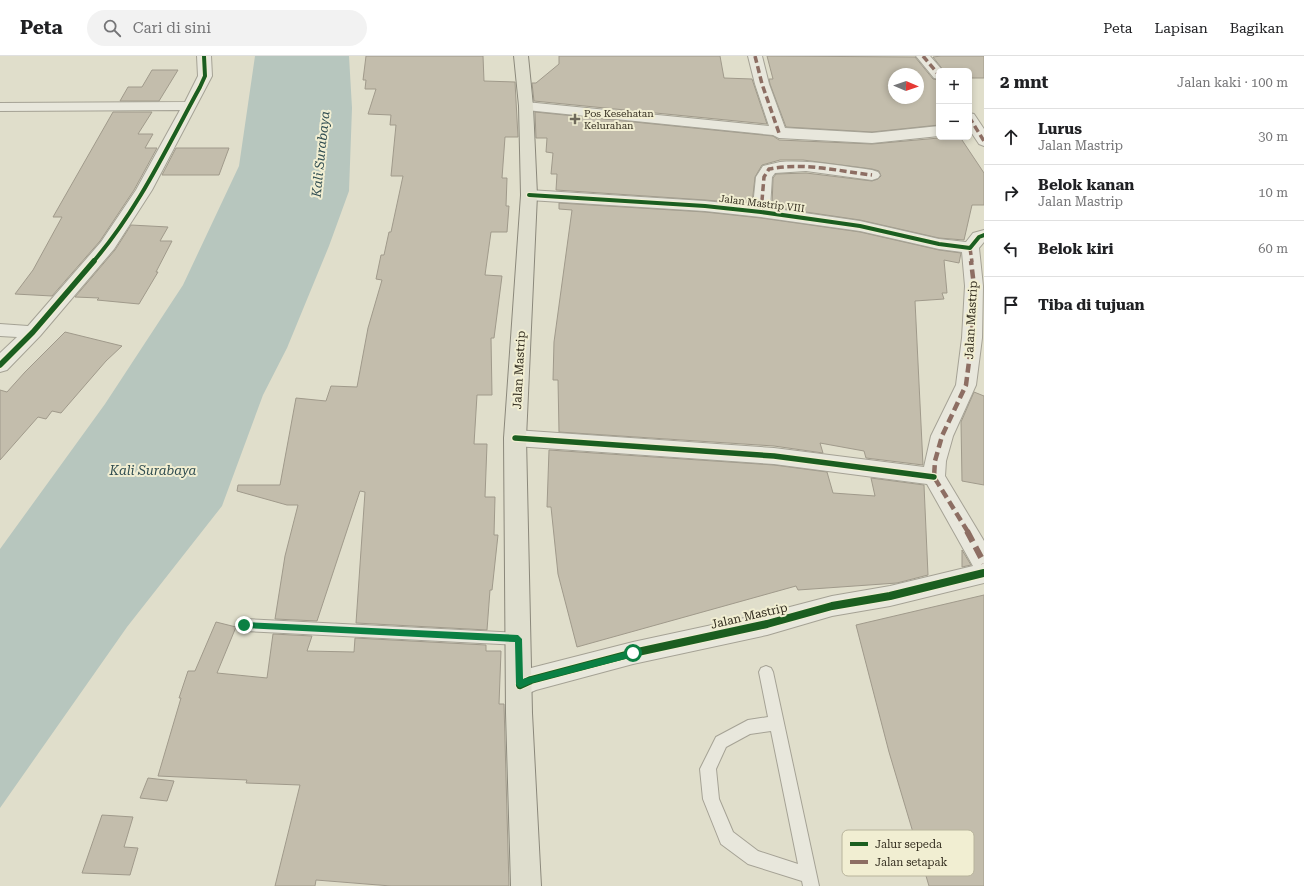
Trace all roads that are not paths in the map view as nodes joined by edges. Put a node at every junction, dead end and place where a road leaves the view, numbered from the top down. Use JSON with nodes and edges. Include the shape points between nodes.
{"nodes":[{"id":1,"x":204,"y":56,"type":"edge"},
{"id":2,"x":521,"y":56,"type":"edge"},
{"id":3,"x":756,"y":56,"type":"edge"},
{"id":4,"x":923,"y":56,"type":"edge"},
{"id":5,"x":936,"y":71,"type":"edge"},
{"id":6,"x":190,"y":106,"type":"junction"},
{"id":7,"x":526,"y":106,"type":"junction"},
{"id":8,"x":0,"y":107,"type":"edge"},
{"id":9,"x":974,"y":123,"type":"edge"},
{"id":10,"x":936,"y":131,"type":"edge"},
{"id":11,"x":779,"y":133,"type":"junction"},
{"id":12,"x":984,"y":141,"type":"edge"},
{"id":13,"x":872,"y":175,"type":"dead end"},
{"id":14,"x":529,"y":195,"type":"junction"},
{"id":15,"x":761,"y":212,"type":"junction"},
{"id":16,"x":977,"y":242,"type":"edge"},
{"id":17,"x":0,"y":330,"type":"edge"},
{"id":18,"x":33,"y":332,"type":"junction"},
{"id":19,"x":0,"y":365,"type":"edge"},
{"id":20,"x":515,"y":438,"type":"junction"},
{"id":21,"x":934,"y":477,"type":"junction"},
{"id":22,"x":984,"y":563,"type":"edge"},
{"id":23,"x":984,"y":573,"type":"edge"},
{"id":24,"x":244,"y":625,"type":"dead end"},
{"id":25,"x":518,"y":639,"type":"junction"},
{"id":26,"x":766,"y":672,"type":"dead end"},
{"id":27,"x":520,"y":685,"type":"junction"},
{"id":28,"x":776,"y":723,"type":"junction"},
{"id":29,"x":809,"y":880,"type":"edge"},
{"id":30,"x":526,"y":886,"type":"edge"}],
"edges":[{"from":1,"to":6,"type":"street","via":[[205,76]]},
{"from":2,"to":7,"type":"main road","name":"Jalan Mastrip"},
{"from":3,"to":11,"type":"street","via":[[762,84]]},
{"from":4,"to":5,"type":"street"},
{"from":6,"to":8,"type":"street"},
{"from":6,"to":18,"type":"street","via":[[144,190],[108,245]]},
{"from":7,"to":11,"type":"street"},
{"from":7,"to":14,"type":"main road","name":"Jalan Mastrip"},
{"from":9,"to":12,"type":"street"},
{"from":10,"to":11,"type":"street","via":[[872,138]]},
{"from":13,"to":15,"type":"street","via":[[784,166],[769,169],[764,177]]},
{"from":14,"to":15,"type":"street","name":"Jalan Mastrip VIII"},
{"from":14,"to":20,"type":"main road","name":"Jalan Mastrip"},
{"from":15,"to":16,"type":"street","name":"Jalan Mastrip VIII","via":[[860,226],[939,244]]},
{"from":16,"to":21,"type":"street","name":"Jalan Mastrip","via":[[972,338],[966,385],[942,436],[935,461]]},
{"from":17,"to":18,"type":"street"},
{"from":18,"to":19,"type":"street"},
{"from":20,"to":21,"type":"street","via":[[774,456]]},
{"from":20,"to":25,"type":"main road","name":"Jalan Mastrip"},
{"from":21,"to":22,"type":"street"},
{"from":23,"to":27,"type":"street","name":"Jalan Mastrip","via":[[633,653]]},
{"from":24,"to":25,"type":"lane"},
{"from":25,"to":27,"type":"main road","name":"Jalan Mastrip"},
{"from":26,"to":28,"type":"lane"},
{"from":27,"to":30,"type":"main road","name":"Jalan Mastrip"},
{"from":28,"to":29,"type":"lane"},
{"from":28,"to":29,"type":"lane","via":[[748,727],[721,742],[708,769],[711,799],[727,838],[754,858]]}]}
